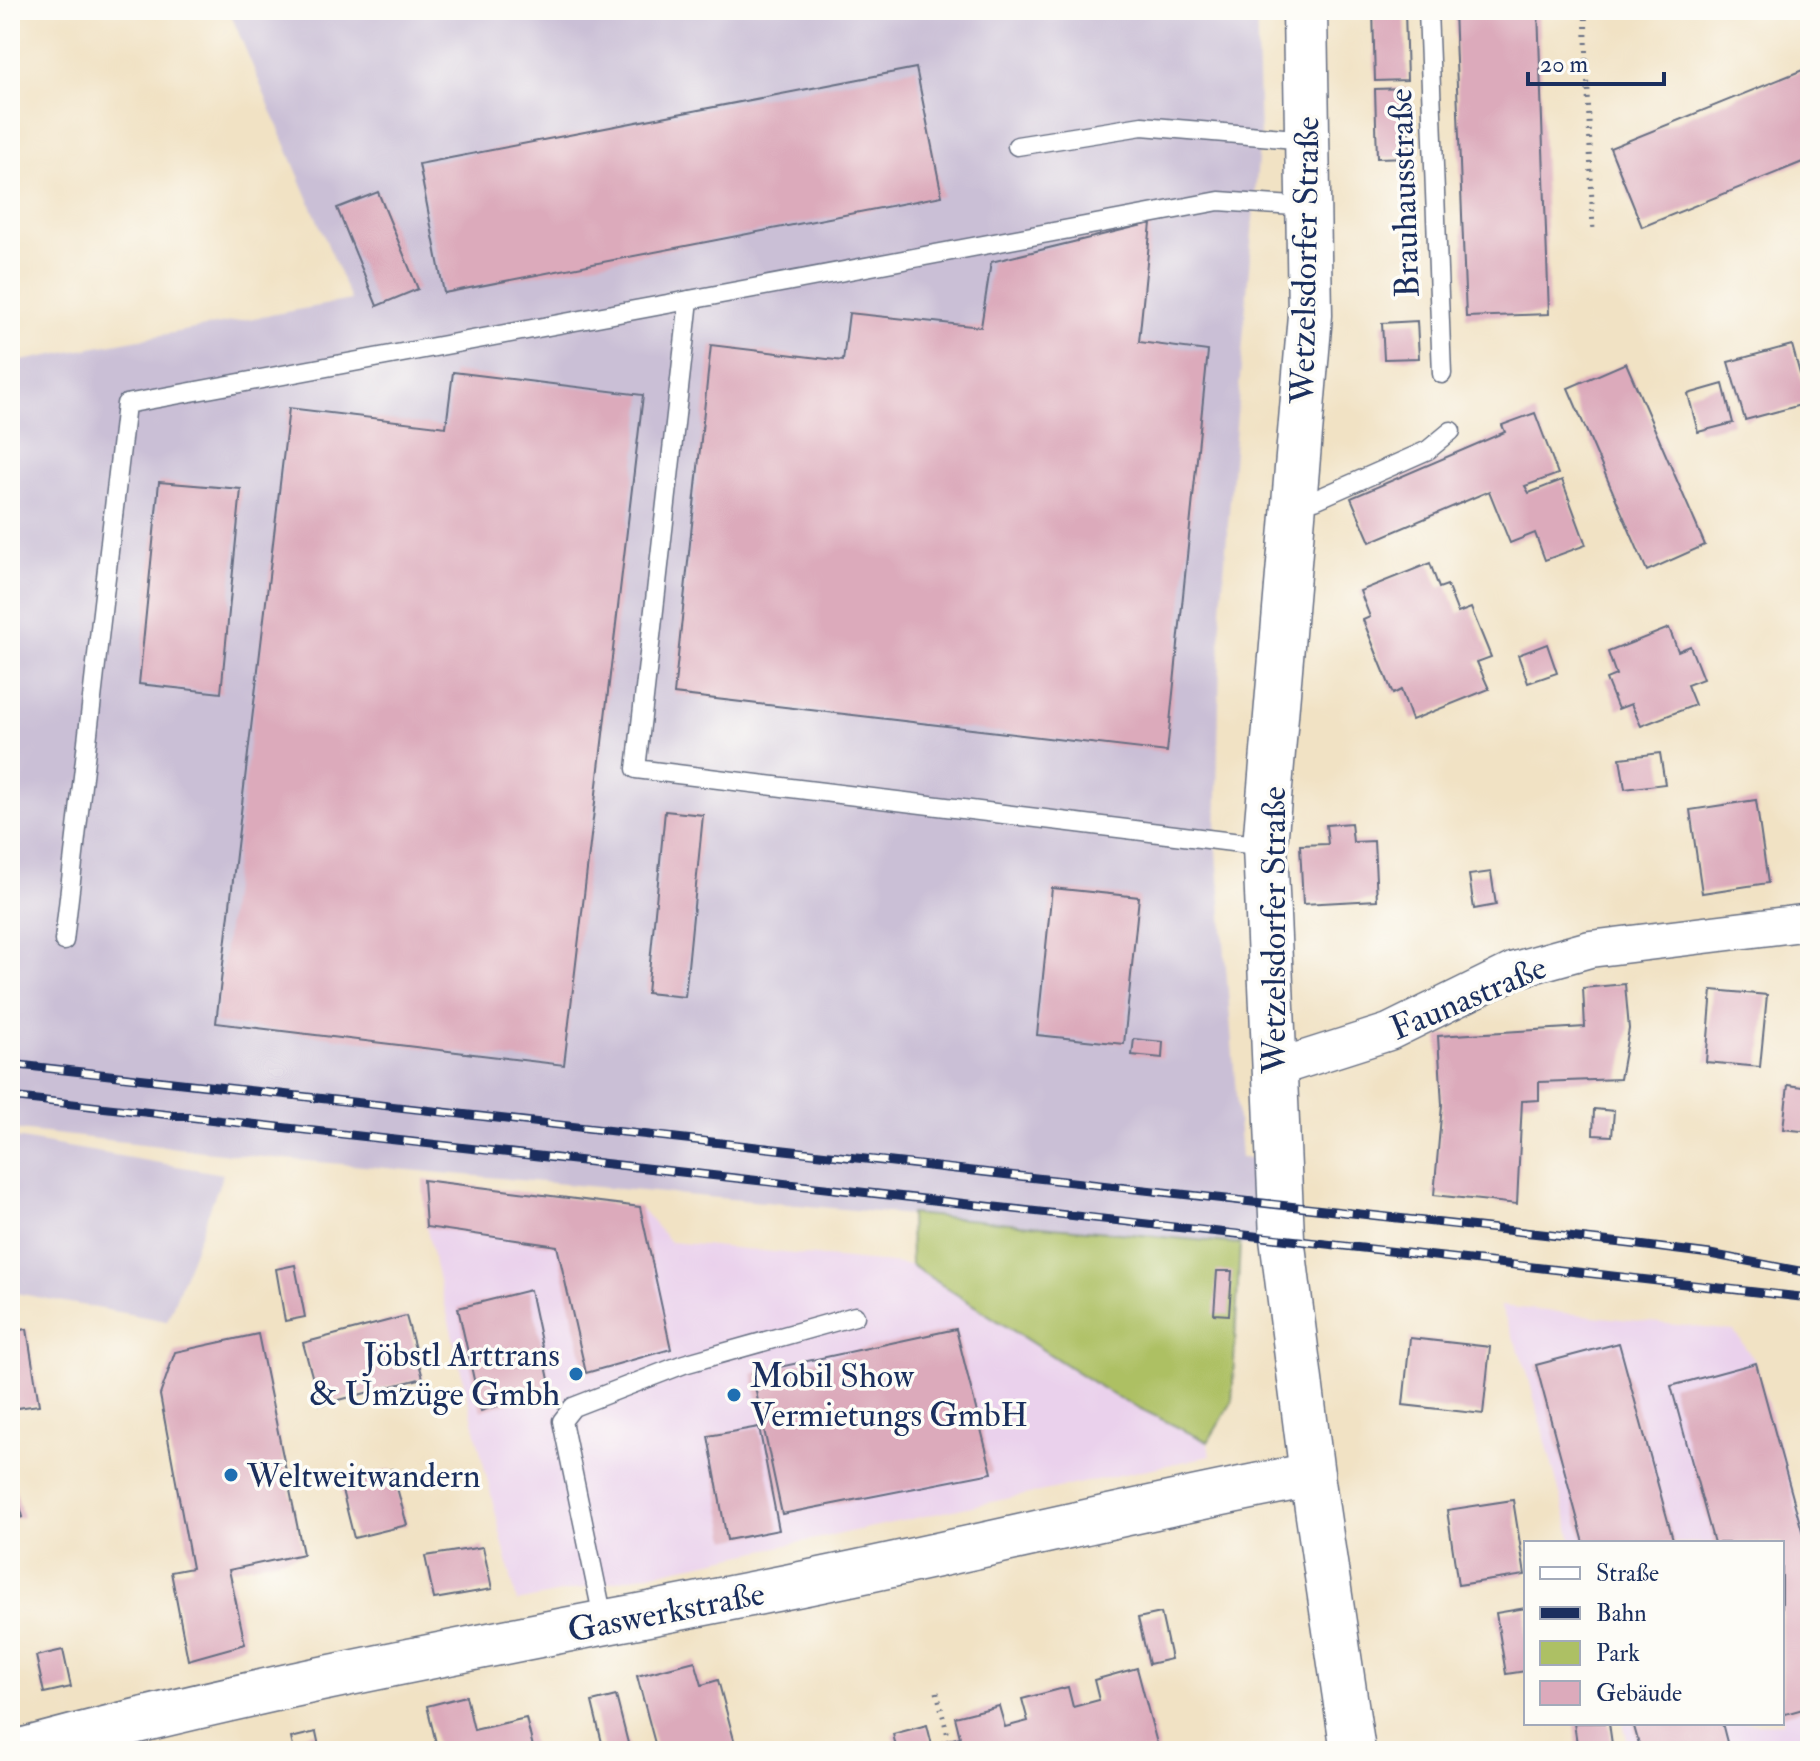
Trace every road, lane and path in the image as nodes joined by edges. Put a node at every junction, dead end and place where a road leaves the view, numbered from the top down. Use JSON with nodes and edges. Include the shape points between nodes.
{"nodes":[{"id":1,"x":1305,"y":10,"type":"edge"},
{"id":2,"x":1428,"y":10,"type":"edge"},
{"id":3,"x":1585,"y":10,"type":"edge"},
{"id":4,"x":1307,"y":140,"type":"junction"},
{"id":5,"x":1017,"y":146,"type":"dead end"},
{"id":6,"x":1308,"y":207,"type":"junction"},
{"id":7,"x":1593,"y":232,"type":"dead end"},
{"id":8,"x":689,"y":300,"type":"junction"},
{"id":9,"x":1442,"y":374,"type":"dead end"},
{"id":10,"x":1451,"y":431,"type":"dead end"},
{"id":11,"x":1295,"y":499,"type":"junction"},
{"id":12,"x":1265,"y":846,"type":"junction"},
{"id":13,"x":1810,"y":922,"type":"edge"},
{"id":14,"x":64,"y":941,"type":"dead end"},
{"id":15,"x":1273,"y":1069,"type":"junction"},
{"id":16,"x":855,"y":1316,"type":"dead end"},
{"id":17,"x":1312,"y":1475,"type":"junction"},
{"id":18,"x":604,"y":1624,"type":"junction"},
{"id":19,"x":937,"y":1692,"type":"dead end"},
{"id":20,"x":949,"y":1740,"type":"dead end"},
{"id":21,"x":21,"y":1751,"type":"edge"},
{"id":22,"x":1353,"y":1751,"type":"edge"}],
"edges":[{"from":1,"to":4,"type":"main road","name":"Wetzelsdorfer Straße"},
{"from":2,"to":9,"type":"lane","name":"Brauhausstraße"},
{"from":3,"to":7,"type":"path"},
{"from":4,"to":5,"type":"lane","via":[[1142,126]]},
{"from":4,"to":6,"type":"main road","name":"Wetzelsdorfer Straße"},
{"from":6,"to":8,"type":"lane","via":[[1219,201]]},
{"from":6,"to":11,"type":"main road","name":"Wetzelsdorfer Straße","via":[[1310,315]]},
{"from":8,"to":12,"type":"lane","via":[[636,769]]},
{"from":8,"to":14,"type":"lane","via":[[126,404]]},
{"from":10,"to":11,"type":"lane","via":[[1428,450],[1315,500]]},
{"from":11,"to":12,"type":"main road","name":"Wetzelsdorfer Straße"},
{"from":12,"to":15,"type":"main road","name":"Wetzelsdorfer Straße"},
{"from":13,"to":15,"type":"street","name":"Faunastraße","via":[[1590,949],[1515,970],[1389,1032]]},
{"from":15,"to":17,"type":"main road","name":"Wetzelsdorfer Straße","via":[[1282,1238]]},
{"from":16,"to":18,"type":"lane","via":[[684,1364],[573,1407],[562,1421]]},
{"from":17,"to":18,"type":"main road","name":"Gaswerkstraße"},
{"from":17,"to":22,"type":"main road","name":"Wetzelsdorfer Straße"},
{"from":18,"to":21,"type":"main road","name":"Gaswerkstraße","via":[[312,1682]]},
{"from":19,"to":20,"type":"path"}]}
